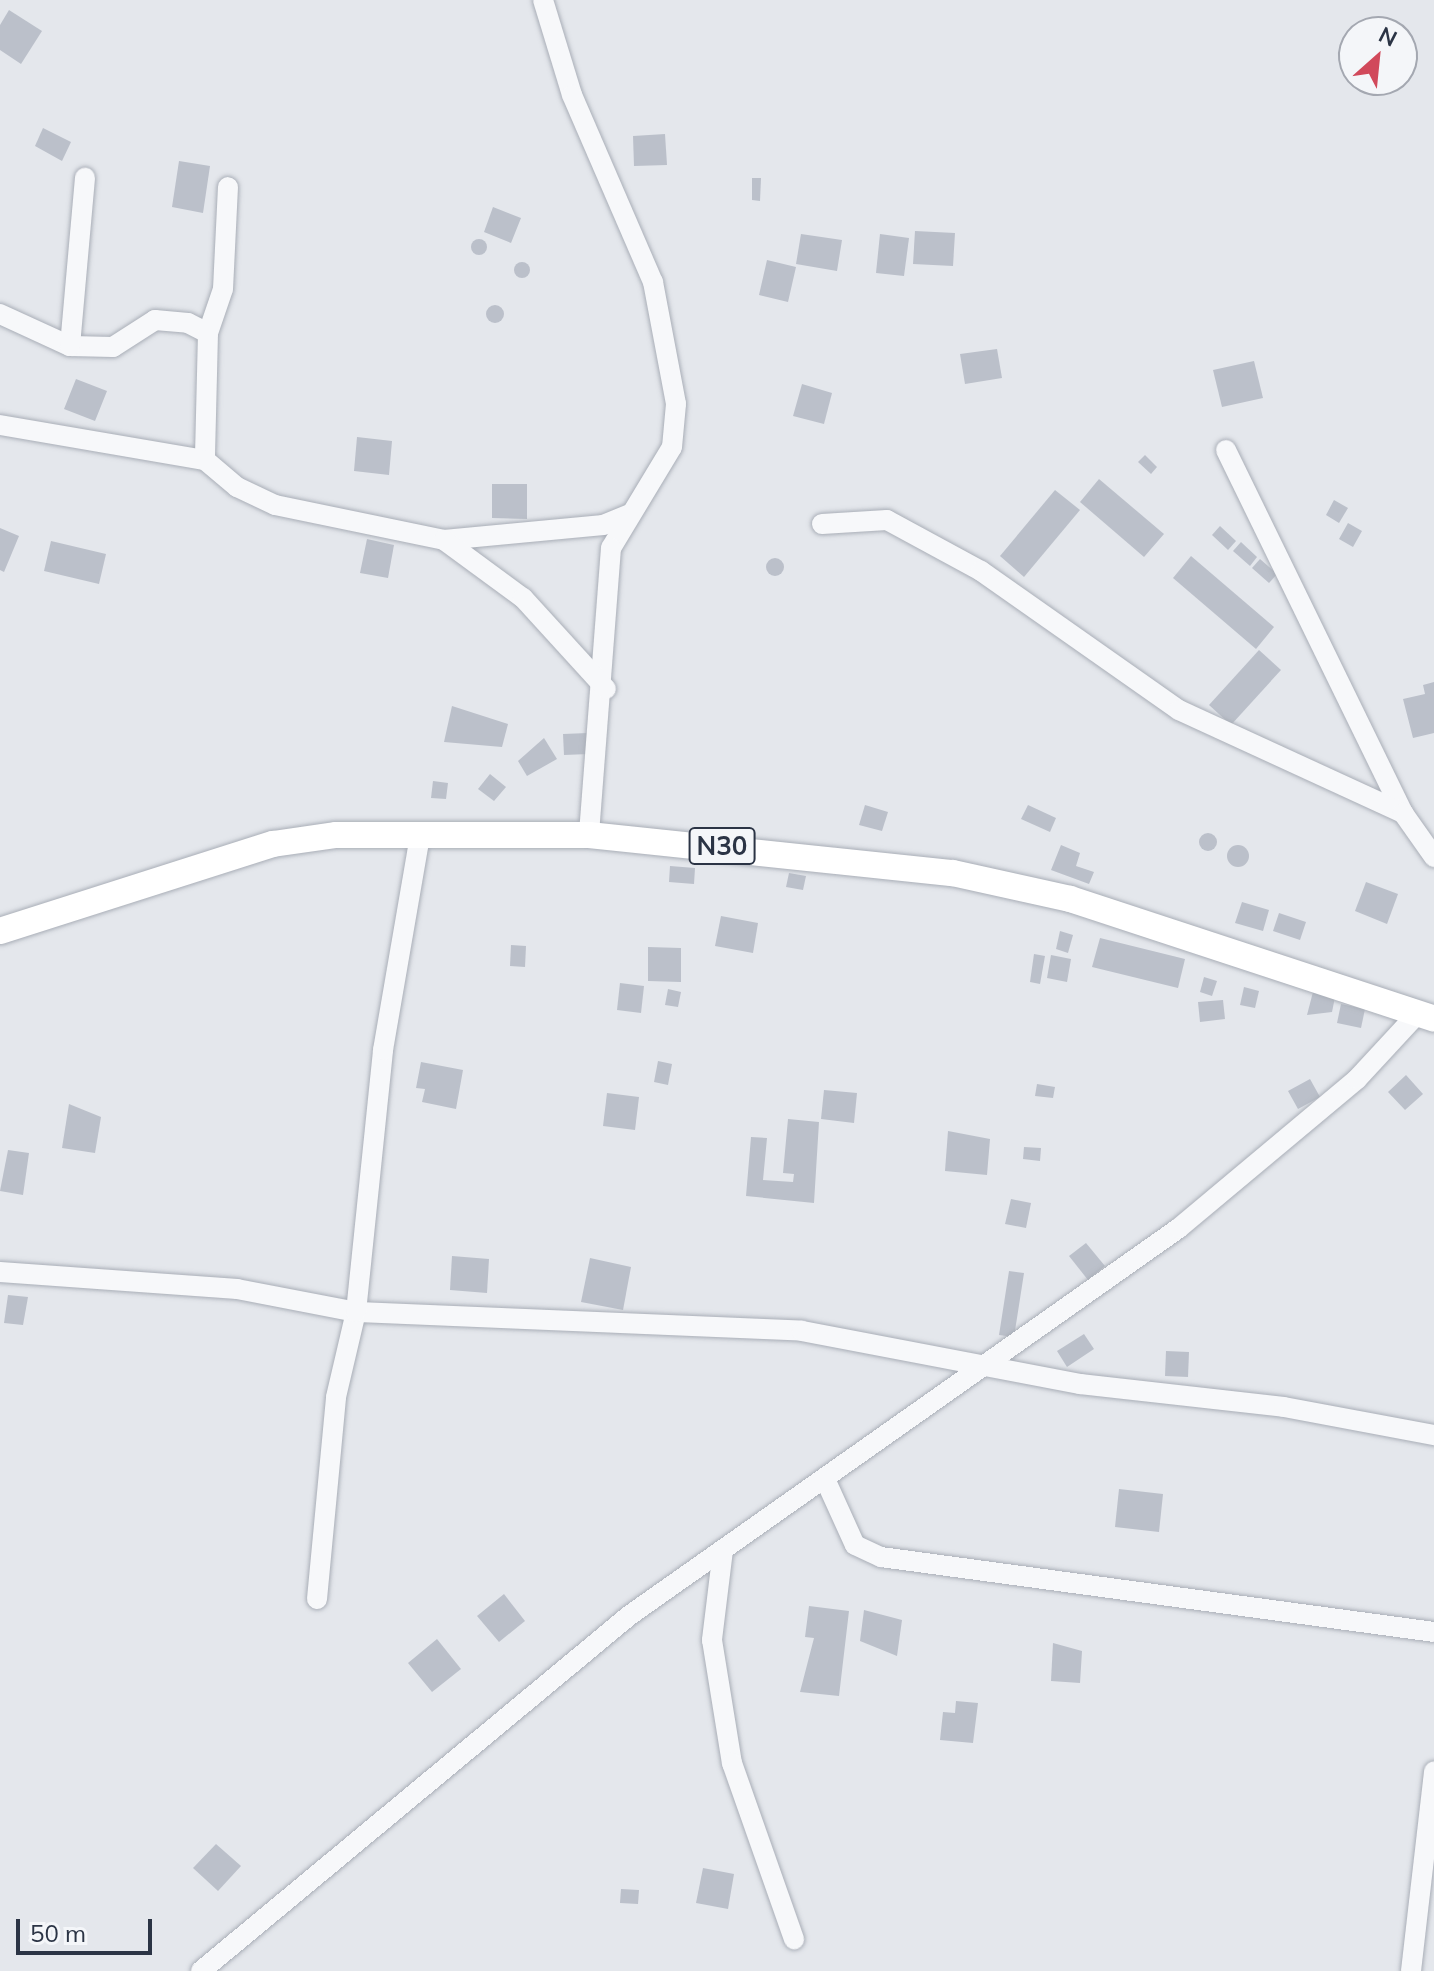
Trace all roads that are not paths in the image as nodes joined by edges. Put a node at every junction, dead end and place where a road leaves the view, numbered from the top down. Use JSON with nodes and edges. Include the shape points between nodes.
{"nodes":[{"id":1,"x":543,"y":0,"type":"edge"},
{"id":2,"x":85,"y":178,"type":"dead end"},
{"id":3,"x":228,"y":187,"type":"dead end"},
{"id":4,"x":0,"y":314,"type":"edge"},
{"id":5,"x":208,"y":333,"type":"junction"},
{"id":6,"x":70,"y":346,"type":"junction"},
{"id":7,"x":0,"y":425,"type":"edge"},
{"id":8,"x":1226,"y":450,"type":"dead end"},
{"id":9,"x":205,"y":460,"type":"junction"},
{"id":10,"x":630,"y":514,"type":"junction"},
{"id":11,"x":822,"y":524,"type":"dead end"},
{"id":12,"x":444,"y":540,"type":"junction"},
{"id":13,"x":606,"y":689,"type":"junction"},
{"id":14,"x":1403,"y":813,"type":"junction"},
{"id":15,"x":420,"y":835,"type":"junction"},
{"id":16,"x":589,"y":835,"type":"junction"},
{"id":17,"x":1434,"y":857,"type":"edge"},
{"id":18,"x":0,"y":931,"type":"edge"},
{"id":19,"x":1426,"y":1016,"type":"edge"},
{"id":20,"x":0,"y":1272,"type":"edge"},
{"id":21,"x":356,"y":1312,"type":"junction"},
{"id":22,"x":984,"y":1367,"type":"junction"},
{"id":23,"x":1434,"y":1435,"type":"edge"},
{"id":24,"x":825,"y":1479,"type":"junction"},
{"id":25,"x":723,"y":1550,"type":"junction"},
{"id":26,"x":317,"y":1599,"type":"dead end"},
{"id":27,"x":1434,"y":1632,"type":"edge"},
{"id":28,"x":1434,"y":1771,"type":"edge"},
{"id":29,"x":794,"y":1939,"type":"dead end"},
{"id":30,"x":201,"y":1971,"type":"edge"},
{"id":31,"x":1411,"y":1971,"type":"edge"}],
"edges":[{"from":1,"to":10,"type":"street","via":[[572,95],[653,282],[673,388],[672,447]]},
{"from":2,"to":6,"type":"street"},
{"from":3,"to":5,"type":"street","via":[[223,289]]},
{"from":4,"to":6,"type":"street"},
{"from":5,"to":6,"type":"street","via":[[188,323],[155,320],[113,347]]},
{"from":5,"to":9,"type":"street"},
{"from":7,"to":9,"type":"street"},
{"from":8,"to":14,"type":"street"},
{"from":9,"to":12,"type":"street","via":[[237,487],[275,505]]},
{"from":10,"to":12,"type":"street","via":[[603,525]]},
{"from":10,"to":13,"type":"street","via":[[611,548],[599,634]]},
{"from":11,"to":14,"type":"street","via":[[887,520],[1039,608],[1179,710]]},
{"from":12,"to":13,"type":"street","via":[[523,598]]},
{"from":13,"to":16,"type":"street"},
{"from":14,"to":17,"type":"street"},
{"from":15,"to":16,"type":"main road","number":"N30"},
{"from":15,"to":18,"type":"main road","number":"N30","via":[[273,844]]},
{"from":15,"to":21,"type":"street","via":[[383,1050]]},
{"from":16,"to":19,"type":"main road","number":"N30","via":[[953,873],[1070,899]]},
{"from":19,"to":22,"type":"street","via":[[1179,1228]]},
{"from":20,"to":21,"type":"street","via":[[237,1289]]},
{"from":21,"to":22,"type":"street","via":[[802,1331]]},
{"from":21,"to":26,"type":"street","via":[[336,1397]]},
{"from":22,"to":23,"type":"street","via":[[1396,1423]]},
{"from":22,"to":24,"type":"street"},
{"from":24,"to":25,"type":"street"},
{"from":24,"to":27,"type":"street","via":[[855,1545],[881,1557]]},
{"from":25,"to":29,"type":"street","via":[[712,1640],[732,1763]]},
{"from":25,"to":30,"type":"street","via":[[630,1615]]},
{"from":28,"to":31,"type":"street"}]}
